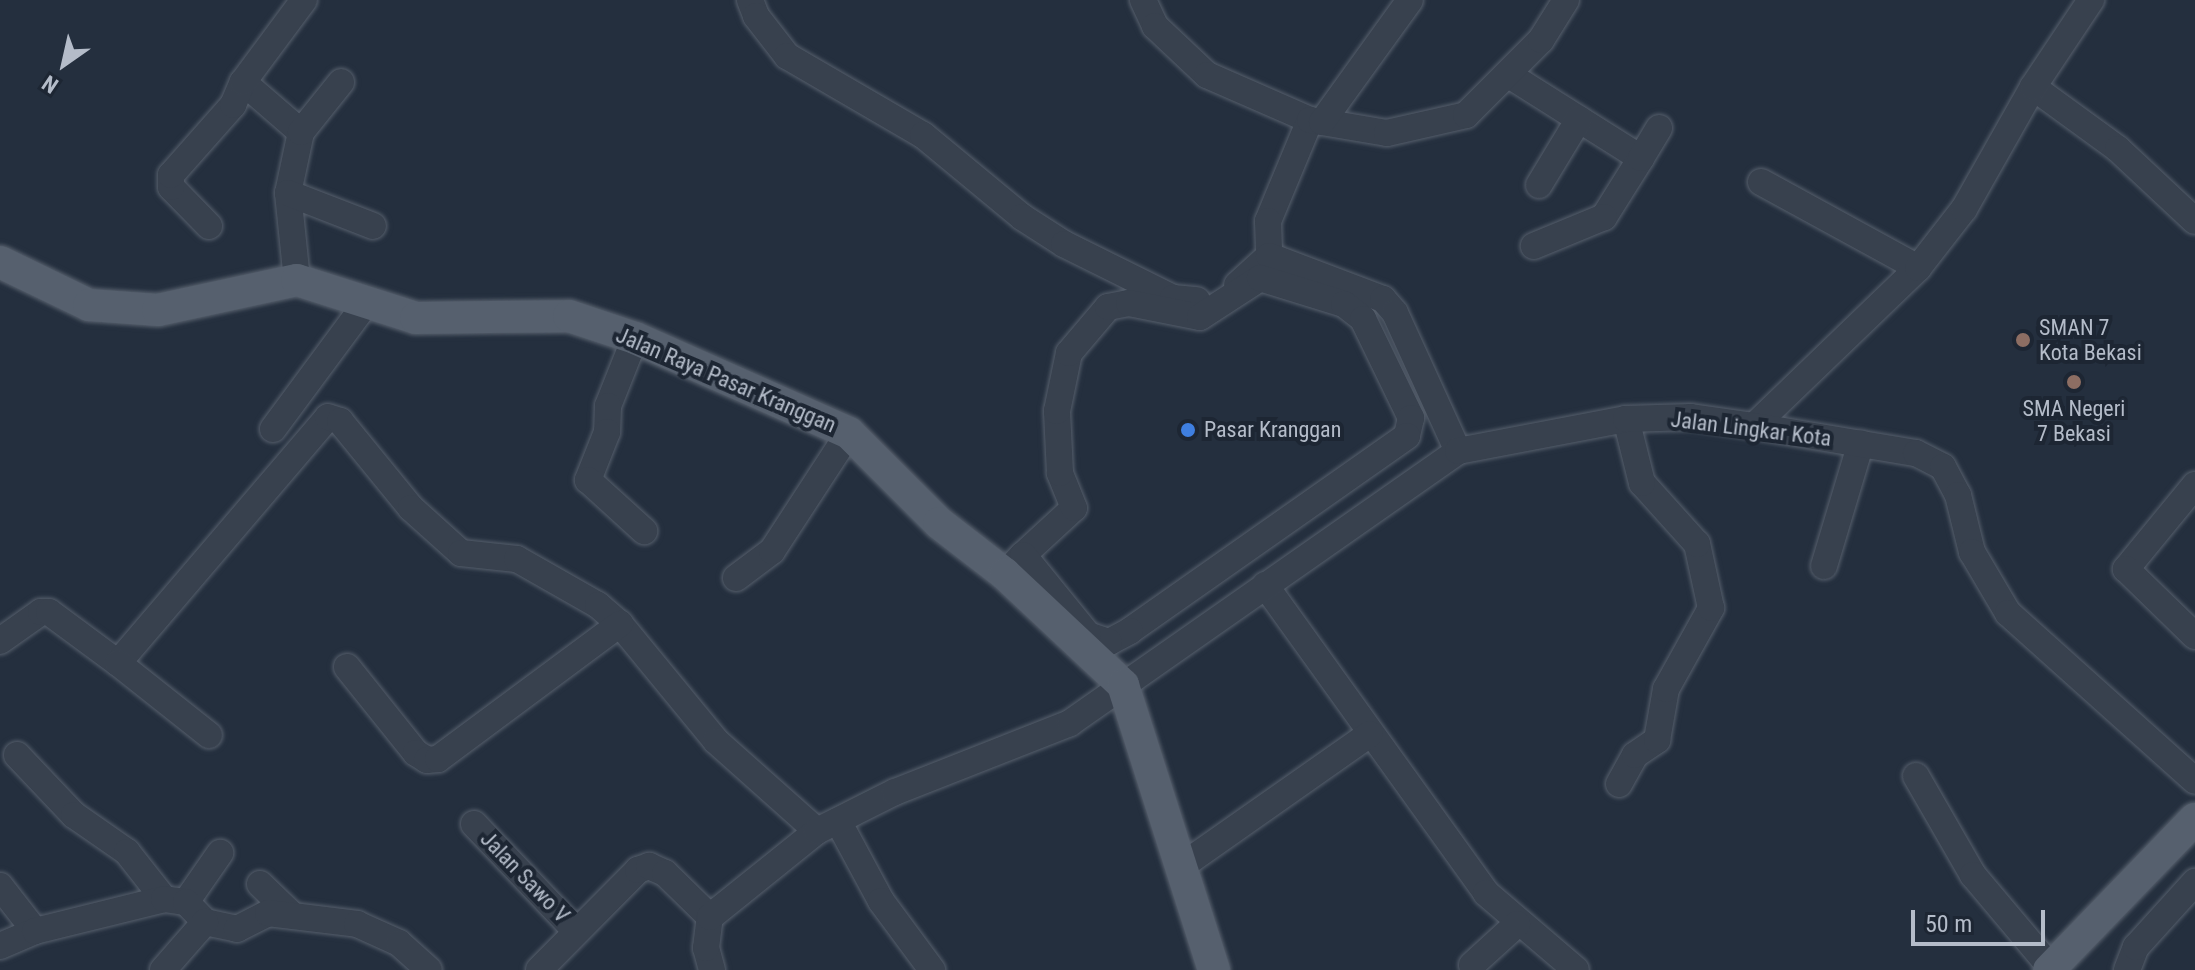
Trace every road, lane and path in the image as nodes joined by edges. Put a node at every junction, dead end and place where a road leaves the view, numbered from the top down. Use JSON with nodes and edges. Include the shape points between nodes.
{"nodes":[{"id":1,"x":304,"y":0,"type":"edge"},
{"id":2,"x":750,"y":0,"type":"edge"},
{"id":3,"x":1143,"y":0,"type":"edge"},
{"id":4,"x":1410,"y":0,"type":"edge"},
{"id":5,"x":1566,"y":0,"type":"edge"},
{"id":6,"x":2091,"y":0,"type":"edge"},
{"id":7,"x":1509,"y":75,"type":"junction"},
{"id":8,"x":243,"y":82,"type":"junction"},
{"id":9,"x":341,"y":82,"type":"dead end"},
{"id":10,"x":2033,"y":87,"type":"junction"},
{"id":11,"x":1579,"y":119,"type":"junction"},
{"id":12,"x":1316,"y":121,"type":"junction"},
{"id":13,"x":1659,"y":128,"type":"dead end"},
{"id":14,"x":301,"y":132,"type":"junction"},
{"id":15,"x":1641,"y":158,"type":"junction"},
{"id":16,"x":1761,"y":182,"type":"dead end"},
{"id":17,"x":1539,"y":185,"type":"dead end"},
{"id":18,"x":288,"y":193,"type":"junction"},
{"id":19,"x":2195,"y":220,"type":"edge"},
{"id":20,"x":209,"y":226,"type":"dead end"},
{"id":21,"x":373,"y":226,"type":"dead end"},
{"id":22,"x":1534,"y":246,"type":"dead end"},
{"id":23,"x":1269,"y":256,"type":"junction"},
{"id":24,"x":0,"y":262,"type":"edge"},
{"id":25,"x":1918,"y":268,"type":"junction"},
{"id":26,"x":297,"y":280,"type":"junction"},
{"id":27,"x":367,"y":302,"type":"junction"},
{"id":28,"x":635,"y":338,"type":"junction"},
{"id":29,"x":1626,"y":419,"type":"junction"},
{"id":30,"x":1754,"y":426,"type":"junction"},
{"id":31,"x":273,"y":429,"type":"dead end"},
{"id":32,"x":849,"y":433,"type":"junction"},
{"id":33,"x":1861,"y":443,"type":"junction"},
{"id":34,"x":1395,"y":446,"type":"junction"},
{"id":35,"x":1458,"y":451,"type":"junction"},
{"id":36,"x":1424,"y":475,"type":"junction"},
{"id":37,"x":2194,"y":488,"type":"edge"},
{"id":38,"x":644,"y":531,"type":"dead end"},
{"id":39,"x":1014,"y":564,"type":"junction"},
{"id":40,"x":1824,"y":566,"type":"dead end"},
{"id":41,"x":736,"y":578,"type":"dead end"},
{"id":42,"x":1265,"y":585,"type":"junction"},
{"id":43,"x":620,"y":624,"type":"junction"},
{"id":44,"x":1130,"y":631,"type":"junction"},
{"id":45,"x":2195,"y":636,"type":"edge"},
{"id":46,"x":0,"y":641,"type":"edge"},
{"id":47,"x":1160,"y":658,"type":"junction"},
{"id":48,"x":118,"y":663,"type":"junction"},
{"id":49,"x":347,"y":667,"type":"dead end"},
{"id":50,"x":1123,"y":685,"type":"junction"},
{"id":51,"x":1370,"y":734,"type":"junction"},
{"id":52,"x":209,"y":735,"type":"dead end"},
{"id":53,"x":17,"y":755,"type":"dead end"},
{"id":54,"x":1916,"y":776,"type":"dead end"},
{"id":55,"x":2195,"y":781,"type":"edge"},
{"id":56,"x":1619,"y":784,"type":"dead end"},
{"id":57,"x":2195,"y":819,"type":"edge"},
{"id":58,"x":474,"y":824,"type":"dead end"},
{"id":59,"x":828,"y":826,"type":"junction"},
{"id":60,"x":220,"y":853,"type":"dead end"},
{"id":61,"x":1179,"y":868,"type":"junction"},
{"id":62,"x":2195,"y":882,"type":"edge"},
{"id":63,"x":260,"y":884,"type":"dead end"},
{"id":64,"x":0,"y":886,"type":"edge"},
{"id":65,"x":175,"y":900,"type":"junction"},
{"id":66,"x":290,"y":913,"type":"junction"},
{"id":67,"x":710,"y":917,"type":"junction"},
{"id":68,"x":205,"y":922,"type":"junction"},
{"id":69,"x":1517,"y":924,"type":"junction"},
{"id":70,"x":35,"y":931,"type":"junction"},
{"id":71,"x":576,"y":931,"type":"junction"},
{"id":72,"x":0,"y":946,"type":"edge"},
{"id":73,"x":1472,"y":965,"type":"dead end"},
{"id":74,"x":2051,"y":969,"type":"edge"},
{"id":75,"x":163,"y":970,"type":"edge"},
{"id":76,"x":429,"y":970,"type":"edge"},
{"id":77,"x":539,"y":970,"type":"edge"},
{"id":78,"x":712,"y":970,"type":"edge"},
{"id":79,"x":932,"y":970,"type":"edge"},
{"id":80,"x":1214,"y":970,"type":"edge"},
{"id":81,"x":1576,"y":970,"type":"edge"},
{"id":82,"x":2127,"y":970,"type":"edge"}],
"edges":[{"from":1,"to":8,"type":"street"},
{"from":2,"to":23,"type":"street","via":[[787,56],[923,135],[1022,217],[1064,244],[1173,298],[1196,300],[1237,285]]},
{"from":3,"to":12,"type":"street","via":[[1155,26],[1207,75],[1244,95]]},
{"from":4,"to":12,"type":"street"},
{"from":5,"to":7,"type":"street"},
{"from":6,"to":10,"type":"street"},
{"from":7,"to":11,"type":"street"},
{"from":7,"to":12,"type":"street","via":[[1466,115],[1387,133]]},
{"from":8,"to":14,"type":"street"},
{"from":8,"to":20,"type":"street","via":[[233,105],[169,181]]},
{"from":9,"to":14,"type":"street"},
{"from":10,"to":19,"type":"street","via":[[2118,149]]},
{"from":10,"to":25,"type":"street","via":[[1964,209]]},
{"from":11,"to":15,"type":"street"},
{"from":11,"to":17,"type":"street"},
{"from":12,"to":23,"type":"street","via":[[1268,221]]},
{"from":13,"to":15,"type":"street"},
{"from":14,"to":18,"type":"street"},
{"from":15,"to":22,"type":"street","via":[[1604,217]]},
{"from":16,"to":25,"type":"street"},
{"from":18,"to":21,"type":"street"},
{"from":18,"to":26,"type":"street"},
{"from":23,"to":35,"type":"street","via":[[1383,299],[1395,313]]},
{"from":24,"to":26,"type":"main road","name":"Jalan Raya Pasar Kranggan","via":[[89,305],[158,310]]},
{"from":25,"to":30,"type":"street"},
{"from":26,"to":27,"type":"main road","name":"Jalan Raya Pasar Kranggan"},
{"from":27,"to":28,"type":"main road","name":"Jalan Raya Pasar Kranggan","via":[[416,318],[569,316]]},
{"from":27,"to":31,"type":"street"},
{"from":28,"to":32,"type":"main road","name":"Jalan Raya Pasar Kranggan"},
{"from":28,"to":38,"type":"street","via":[[608,406],[607,432],[588,480]]},
{"from":29,"to":30,"type":"street","name":"Jalan Lingkar Kota","via":[[1691,417]]},
{"from":29,"to":35,"type":"street","name":"Jalan Lingkar Kota"},
{"from":29,"to":56,"type":"street","via":[[1642,483],[1697,544],[1711,608],[1666,689],[1657,740],[1635,755]]},
{"from":30,"to":33,"type":"street","name":"Jalan Lingkar Kota"},
{"from":32,"to":39,"type":"main road","name":"Jalan Raya Pasar Kranggan","via":[[939,523]]},
{"from":32,"to":41,"type":"street","via":[[772,551]]},
{"from":33,"to":40,"type":"street"},
{"from":33,"to":55,"type":"street","name":"Jalan Lingkar Kota","via":[[1916,453],[1943,467],[1958,495],[1972,552],[2008,613]]},
{"from":34,"to":36,"type":"street"},
{"from":34,"to":39,"type":"street","via":[[1407,436],[1411,418],[1363,319],[1344,304],[1260,278],[1200,317],[1129,303],[1108,307],[1069,353],[1057,411],[1060,473],[1074,508]]},
{"from":34,"to":44,"type":"street"},
{"from":35,"to":36,"type":"street","name":"Jalan Lingkar Kota"},
{"from":36,"to":42,"type":"street","name":"Jalan Lingkar Kota"},
{"from":37,"to":45,"type":"street","via":[[2126,569]]},
{"from":39,"to":44,"type":"street","via":[[1088,635],[1109,642]]},
{"from":39,"to":50,"type":"main road","name":"Jalan Raya Pasar Kranggan"},
{"from":42,"to":47,"type":"street","name":"Jalan Lingkar Kota"},
{"from":42,"to":51,"type":"street"},
{"from":43,"to":48,"type":"street","via":[[598,605],[517,559],[461,553],[411,508],[340,421],[328,417]]},
{"from":43,"to":49,"type":"street","via":[[438,759],[416,753]]},
{"from":43,"to":59,"type":"street","via":[[716,741]]},
{"from":44,"to":47,"type":"street"},
{"from":46,"to":48,"type":"street","via":[[41,612],[49,612]]},
{"from":47,"to":50,"type":"street","name":"Jalan Lingkar Kota"},
{"from":48,"to":52,"type":"street"},
{"from":50,"to":59,"type":"street","name":"Jalan Lingkar Kota","via":[[1070,723],[895,792]]},
{"from":50,"to":61,"type":"main road","name":"Jalan Raya Pasar Kranggan"},
{"from":51,"to":61,"type":"street"},
{"from":51,"to":69,"type":"street","via":[[1486,893]]},
{"from":53,"to":65,"type":"street","via":[[74,815],[127,852]]},
{"from":54,"to":74,"type":"street","via":[[1973,875]]},
{"from":57,"to":74,"type":"main road"},
{"from":58,"to":71,"type":"street","name":"Jalan Sawo V"},
{"from":59,"to":67,"type":"street","name":"Jalan Lingkar Kota"},
{"from":59,"to":79,"type":"street"},
{"from":60,"to":65,"type":"street"},
{"from":61,"to":80,"type":"main road","name":"Jalan Raya Pasar Kranggan"},
{"from":62,"to":82,"type":"street","via":[[2136,947]]},
{"from":63,"to":66,"type":"street"},
{"from":64,"to":70,"type":"street"},
{"from":65,"to":68,"type":"street"},
{"from":65,"to":70,"type":"street"},
{"from":66,"to":68,"type":"street","via":[[268,913],[237,929]]},
{"from":66,"to":76,"type":"street","via":[[357,924],[399,943]]},
{"from":67,"to":71,"type":"street","via":[[665,873],[649,866]]},
{"from":67,"to":78,"type":"street","via":[[706,948]]},
{"from":68,"to":75,"type":"street"},
{"from":69,"to":73,"type":"street"},
{"from":69,"to":81,"type":"street"},
{"from":70,"to":72,"type":"street"},
{"from":71,"to":77,"type":"street"}]}
